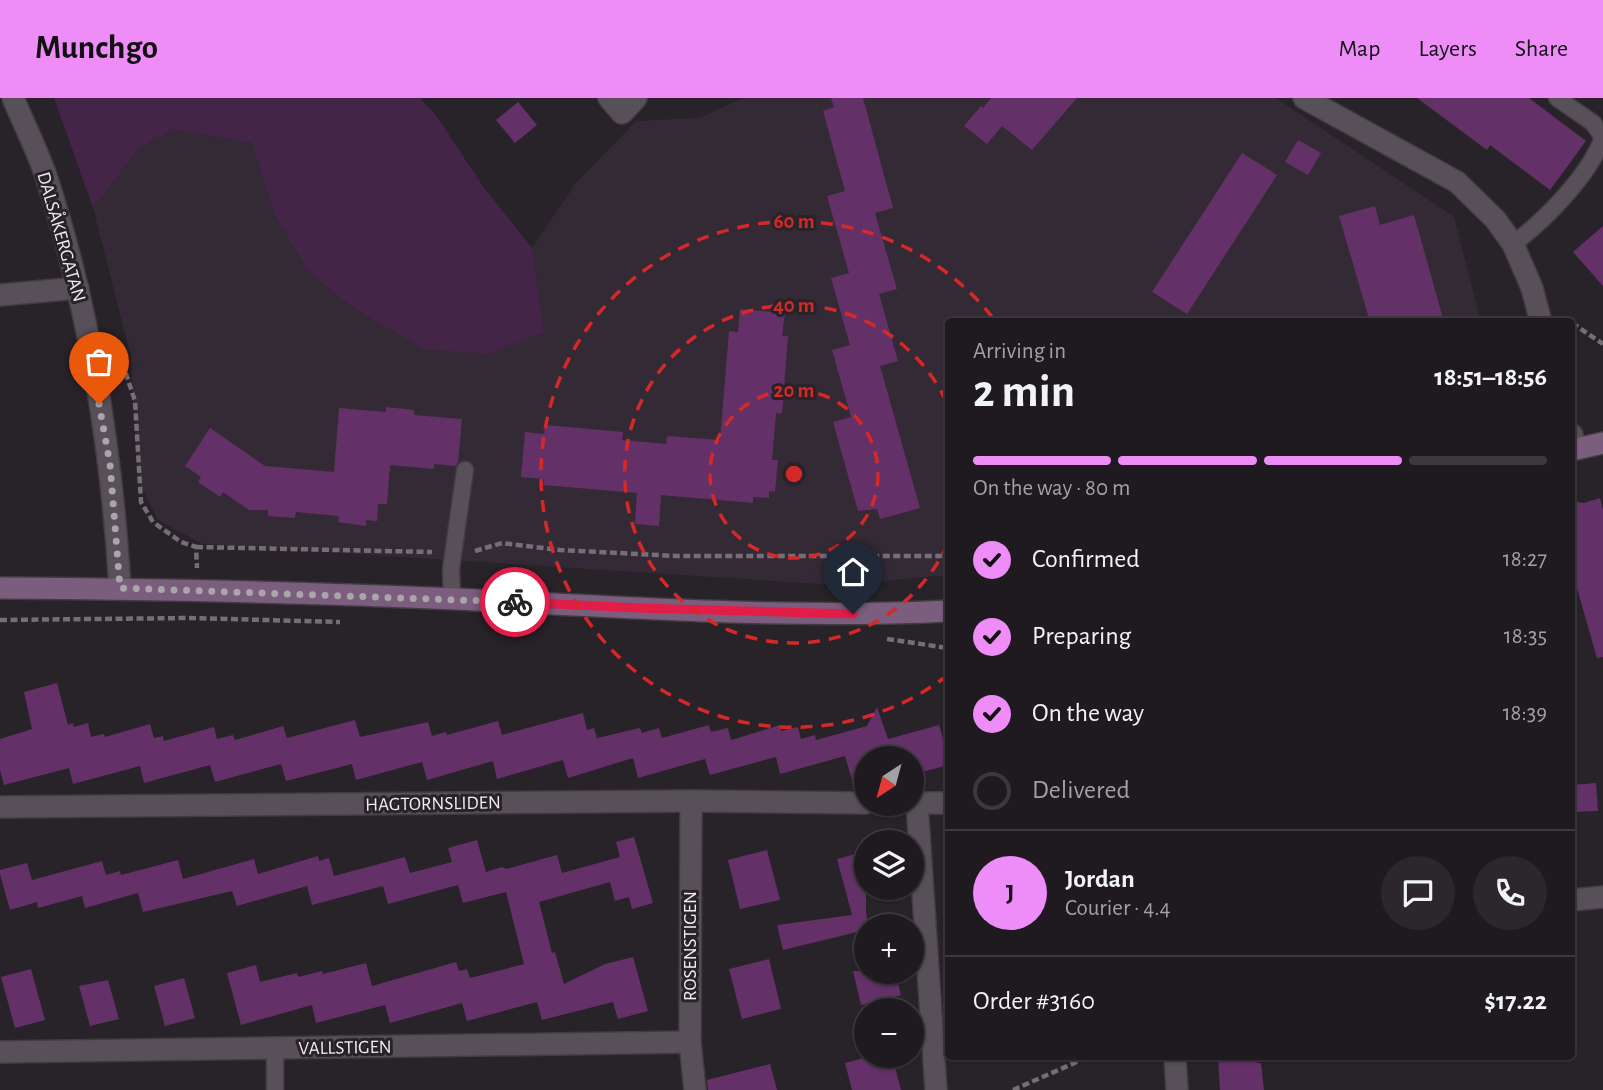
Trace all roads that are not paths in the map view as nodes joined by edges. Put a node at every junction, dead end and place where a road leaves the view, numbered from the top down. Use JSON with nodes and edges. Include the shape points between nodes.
{"nodes":[{"id":1,"x":13,"y":98,"type":"edge"},
{"id":2,"x":609,"y":98,"type":"edge"},
{"id":3,"x":636,"y":98,"type":"edge"},
{"id":4,"x":1304,"y":98,"type":"edge"},
{"id":5,"x":1557,"y":98,"type":"edge"},
{"id":6,"x":1603,"y":137,"type":"edge"},
{"id":7,"x":1513,"y":244,"type":"junction"},
{"id":8,"x":78,"y":288,"type":"junction"},
{"id":9,"x":0,"y":295,"type":"edge"},
{"id":10,"x":1540,"y":318,"type":"edge"},
{"id":11,"x":1603,"y":443,"type":"edge"},
{"id":12,"x":1575,"y":445,"type":"edge"},
{"id":13,"x":465,"y":470,"type":"dead end"},
{"id":14,"x":0,"y":588,"type":"edge"},
{"id":15,"x":120,"y":588,"type":"junction"},
{"id":16,"x":452,"y":599,"type":"junction"},
{"id":17,"x":945,"y":611,"type":"edge"},
{"id":18,"x":691,"y":801,"type":"junction"},
{"id":19,"x":854,"y":803,"type":"edge"},
{"id":20,"x":924,"y":803,"type":"edge"},
{"id":21,"x":945,"y":803,"type":"edge"},
{"id":22,"x":0,"y":807,"type":"edge"},
{"id":23,"x":915,"y":816,"type":"edge"},
{"id":24,"x":1603,"y":897,"type":"edge"},
{"id":25,"x":1575,"y":900,"type":"edge"},
{"id":26,"x":690,"y":1042,"type":"junction"},
{"id":27,"x":275,"y":1050,"type":"junction"},
{"id":28,"x":0,"y":1052,"type":"edge"},
{"id":29,"x":1175,"y":1060,"type":"edge"},
{"id":30,"x":275,"y":1090,"type":"edge"},
{"id":31,"x":695,"y":1090,"type":"edge"},
{"id":32,"x":936,"y":1090,"type":"edge"},
{"id":33,"x":1177,"y":1090,"type":"edge"}],
"edges":[{"from":1,"to":8,"type":"street","name":"DALSÅKERGATAN","via":[[45,174]]},
{"from":2,"to":3,"type":"street","via":[[622,113]]},
{"from":4,"to":7,"type":"street","via":[[1457,182]]},
{"from":5,"to":6,"type":"lane","via":[[1593,122]]},
{"from":6,"to":7,"type":"lane","via":[[1588,167],[1539,225]]},
{"from":7,"to":10,"type":"street"},
{"from":8,"to":9,"type":"street"},
{"from":8,"to":15,"type":"street","name":"DALSÅKERGATAN","via":[[110,464]]},
{"from":11,"to":12,"type":"street"},
{"from":13,"to":16,"type":"lane"},
{"from":14,"to":15,"type":"street"},
{"from":15,"to":16,"type":"street"},
{"from":16,"to":17,"type":"street","via":[[799,612]]},
{"from":18,"to":19,"type":"street","name":"HAGTORNSLIDEN"},
{"from":18,"to":22,"type":"street","name":"HAGTORNSLIDEN"},
{"from":18,"to":26,"type":"street","name":"ROSENSTIGEN"},
{"from":20,"to":21,"type":"street"},
{"from":23,"to":32,"type":"street"},
{"from":24,"to":25,"type":"street"},
{"from":26,"to":27,"type":"street","name":"VALLSTIGEN"},
{"from":26,"to":31,"type":"street","name":"ROSENSTIGEN"},
{"from":27,"to":28,"type":"street","name":"VALLSTIGEN"},
{"from":27,"to":30,"type":"lane"},
{"from":29,"to":33,"type":"street"}]}
